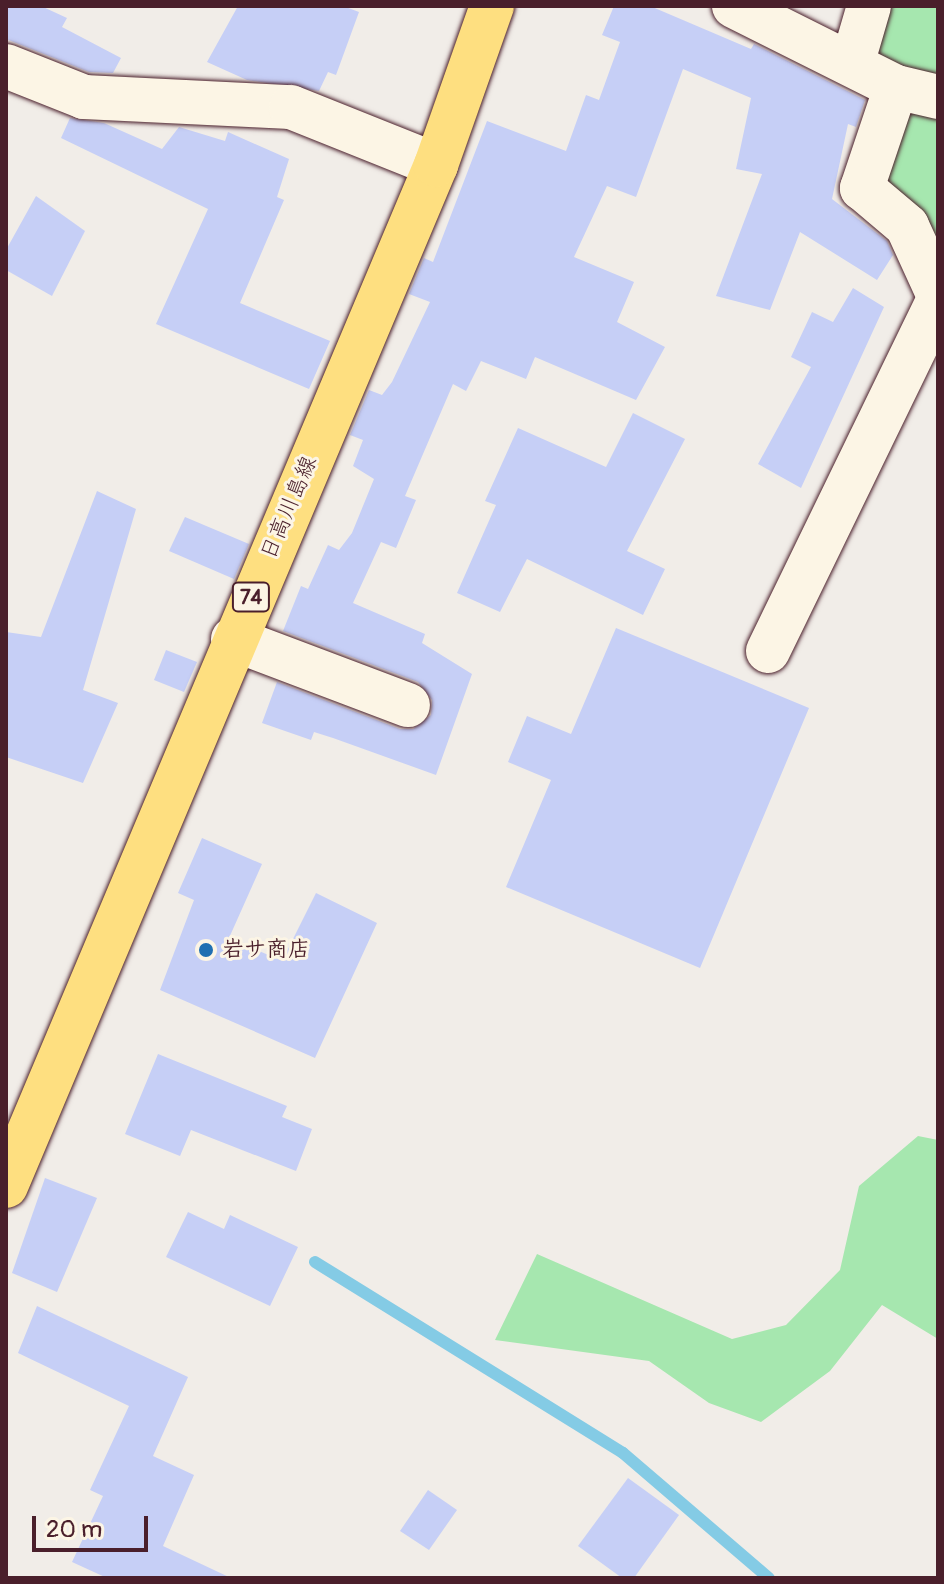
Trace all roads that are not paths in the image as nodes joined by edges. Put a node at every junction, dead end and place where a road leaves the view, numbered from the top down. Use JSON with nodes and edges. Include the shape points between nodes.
{"nodes":[{"id":1,"x":492,"y":6,"type":"edge"},
{"id":2,"x":734,"y":6,"type":"edge"},
{"id":3,"x":869,"y":6,"type":"edge"},
{"id":4,"x":853,"y":61,"type":"junction"},
{"id":5,"x":6,"y":66,"type":"edge"},
{"id":6,"x":896,"y":87,"type":"junction"},
{"id":7,"x":938,"y":97,"type":"edge"},
{"id":8,"x":436,"y":165,"type":"junction"},
{"id":9,"x":938,"y":294,"type":"edge"},
{"id":10,"x":938,"y":301,"type":"edge"},
{"id":11,"x":233,"y":639,"type":"junction"},
{"id":12,"x":768,"y":651,"type":"dead end"},
{"id":13,"x":408,"y":705,"type":"dead end"},
{"id":14,"x":6,"y":1186,"type":"edge"}],
"edges":[{"from":1,"to":8,"type":"main road","name":"日高川島線","number":"74"},
{"from":2,"to":4,"type":"street"},
{"from":3,"to":4,"type":"street"},
{"from":4,"to":6,"type":"street"},
{"from":5,"to":8,"type":"street","via":[[113,101],[291,107]]},
{"from":6,"to":7,"type":"street"},
{"from":6,"to":9,"type":"street","via":[[862,188],[907,226]]},
{"from":8,"to":11,"type":"main road","name":"日高川島線","number":"74"},
{"from":10,"to":12,"type":"street"},
{"from":11,"to":13,"type":"street"},
{"from":11,"to":14,"type":"main road","name":"日高川島線","number":"74"}]}
